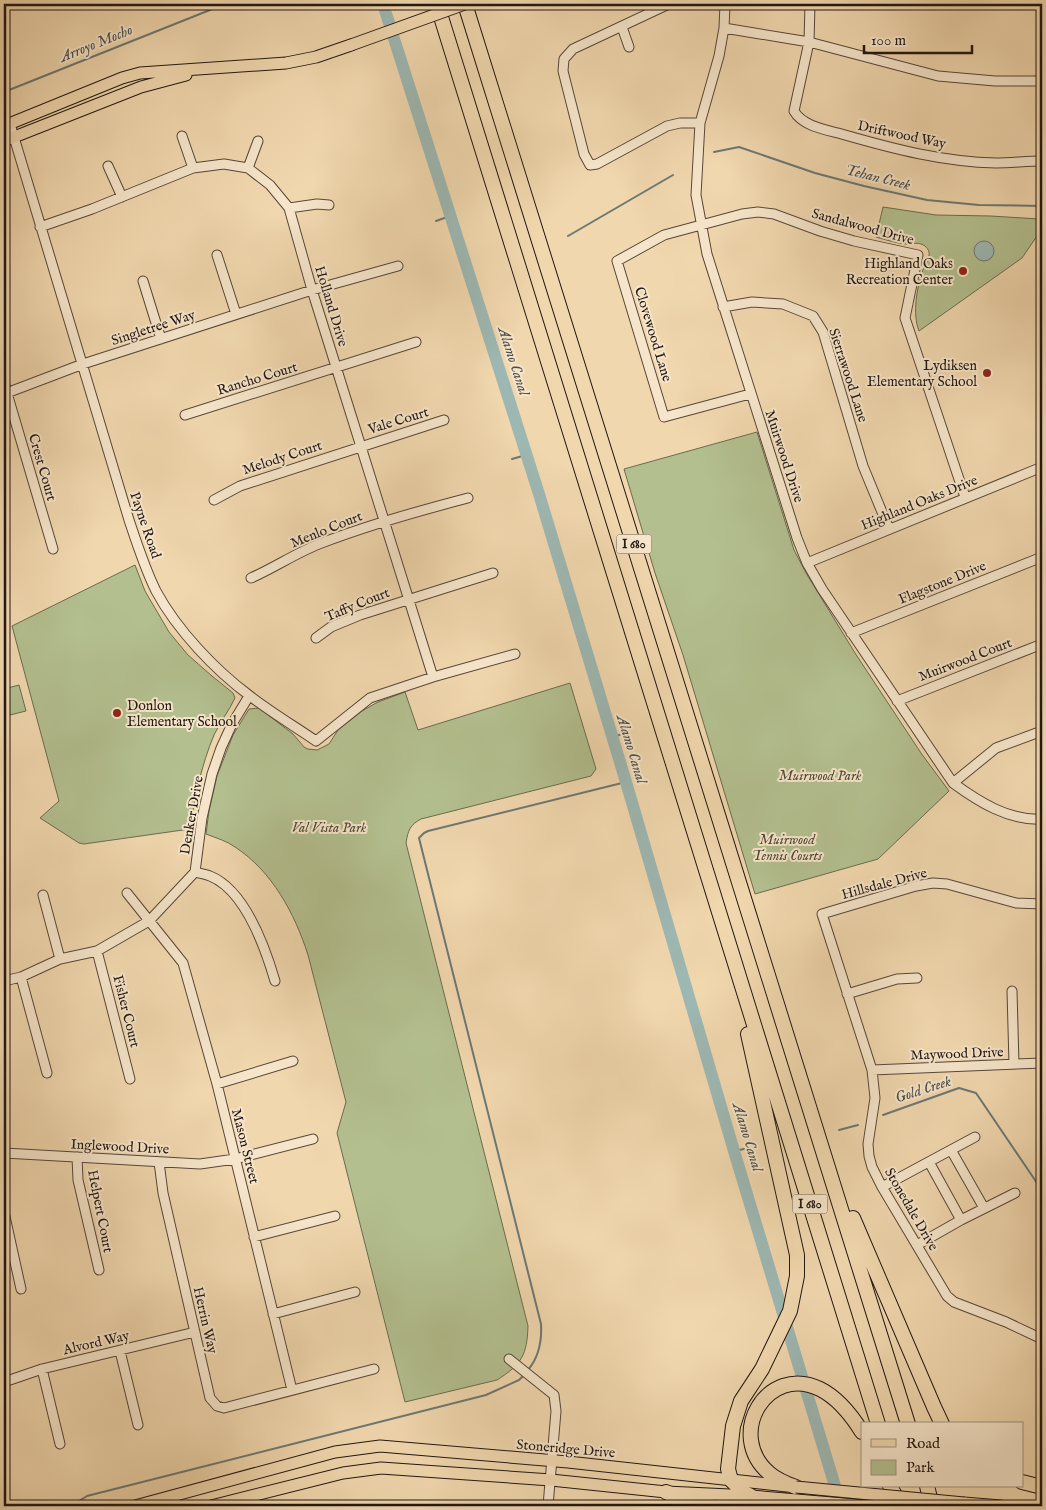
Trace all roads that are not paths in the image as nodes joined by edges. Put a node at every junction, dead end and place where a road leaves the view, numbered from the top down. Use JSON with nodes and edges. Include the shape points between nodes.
{"nodes":[{"id":1,"x":437,"y":4,"type":"edge"},
{"id":2,"x":465,"y":4,"type":"edge"},
{"id":3,"x":669,"y":4,"type":"edge"},
{"id":4,"x":725,"y":4,"type":"edge"},
{"id":5,"x":810,"y":4,"type":"edge"},
{"id":6,"x":622,"y":27,"type":"junction"},
{"id":7,"x":724,"y":28,"type":"junction"},
{"id":8,"x":809,"y":42,"type":"junction"},
{"id":9,"x":629,"y":47,"type":"dead end"},
{"id":10,"x":205,"y":70,"type":"junction"},
{"id":11,"x":1042,"y":81,"type":"edge"},
{"id":12,"x":700,"y":123,"type":"junction"},
{"id":13,"x":7,"y":125,"type":"edge"},
{"id":14,"x":182,"y":136,"type":"dead end"},
{"id":15,"x":9,"y":139,"type":"edge"},
{"id":16,"x":258,"y":142,"type":"dead end"},
{"id":17,"x":1042,"y":161,"type":"edge"},
{"id":18,"x":108,"y":166,"type":"dead end"},
{"id":19,"x":193,"y":168,"type":"junction"},
{"id":20,"x":248,"y":168,"type":"junction"},
{"id":21,"x":122,"y":197,"type":"junction"},
{"id":22,"x":329,"y":205,"type":"dead end"},
{"id":23,"x":289,"y":208,"type":"junction"},
{"id":24,"x":701,"y":225,"type":"junction"},
{"id":25,"x":40,"y":227,"type":"junction"},
{"id":26,"x":217,"y":255,"type":"dead end"},
{"id":27,"x":398,"y":266,"type":"dead end"},
{"id":28,"x":143,"y":281,"type":"dead end"},
{"id":29,"x":312,"y":290,"type":"junction"},
{"id":30,"x":723,"y":307,"type":"junction"},
{"id":31,"x":236,"y":314,"type":"junction"},
{"id":32,"x":161,"y":339,"type":"junction"},
{"id":33,"x":416,"y":342,"type":"dead end"},
{"id":34,"x":83,"y":364,"type":"junction"},
{"id":35,"x":336,"y":367,"type":"junction"},
{"id":36,"x":4,"y":383,"type":"edge"},
{"id":37,"x":5,"y":394,"type":"edge"},
{"id":38,"x":750,"y":394,"type":"junction"},
{"id":39,"x":185,"y":415,"type":"dead end"},
{"id":40,"x":444,"y":420,"type":"dead end"},
{"id":41,"x":361,"y":446,"type":"junction"},
{"id":42,"x":1042,"y":467,"type":"edge"},
{"id":43,"x":965,"y":497,"type":"junction"},
{"id":44,"x":468,"y":498,"type":"dead end"},
{"id":45,"x":214,"y":500,"type":"dead end"},
{"id":46,"x":385,"y":520,"type":"junction"},
{"id":47,"x":889,"y":529,"type":"junction"},
{"id":48,"x":53,"y":549,"type":"dead end"},
{"id":49,"x":1042,"y":557,"type":"edge"},
{"id":50,"x":807,"y":563,"type":"junction"},
{"id":51,"x":493,"y":573,"type":"dead end"},
{"id":52,"x":251,"y":578,"type":"dead end"},
{"id":53,"x":410,"y":599,"type":"junction"},
{"id":54,"x":851,"y":633,"type":"junction"},
{"id":55,"x":316,"y":638,"type":"dead end"},
{"id":56,"x":1042,"y":644,"type":"edge"},
{"id":57,"x":515,"y":654,"type":"dead end"},
{"id":58,"x":434,"y":677,"type":"junction"},
{"id":59,"x":249,"y":696,"type":"junction"},
{"id":60,"x":897,"y":701,"type":"junction"},
{"id":61,"x":1042,"y":731,"type":"edge"},
{"id":62,"x":953,"y":783,"type":"junction"},
{"id":63,"x":1042,"y":819,"type":"edge"},
{"id":64,"x":195,"y":872,"type":"junction"},
{"id":65,"x":127,"y":893,"type":"dead end"},
{"id":66,"x":43,"y":895,"type":"dead end"},
{"id":67,"x":1042,"y":904,"type":"edge"},
{"id":68,"x":822,"y":914,"type":"joint"},
{"id":69,"x":149,"y":921,"type":"junction"},
{"id":70,"x":97,"y":951,"type":"junction"},
{"id":71,"x":60,"y":959,"type":"junction"},
{"id":72,"x":21,"y":977,"type":"junction"},
{"id":73,"x":917,"y":978,"type":"dead end"},
{"id":74,"x":4,"y":981,"type":"edge"},
{"id":75,"x":275,"y":981,"type":"dead end"},
{"id":76,"x":741,"y":984,"type":"junction"},
{"id":77,"x":1012,"y":991,"type":"dead end"},
{"id":78,"x":847,"y":994,"type":"junction"},
{"id":79,"x":293,"y":1061,"type":"dead end"},
{"id":80,"x":1042,"y":1063,"type":"edge"},
{"id":81,"x":1014,"y":1064,"type":"junction"},
{"id":82,"x":872,"y":1070,"type":"junction"},
{"id":83,"x":46,"y":1073,"type":"dead end"},
{"id":84,"x":130,"y":1079,"type":"dead end"},
{"id":85,"x":217,"y":1084,"type":"junction"},
{"id":86,"x":975,"y":1137,"type":"dead end"},
{"id":87,"x":313,"y":1139,"type":"dead end"},
{"id":88,"x":951,"y":1150,"type":"junction"},
{"id":89,"x":4,"y":1153,"type":"edge"},
{"id":90,"x":77,"y":1157,"type":"junction"},
{"id":91,"x":235,"y":1159,"type":"junction"},
{"id":92,"x":159,"y":1162,"type":"junction"},
{"id":93,"x":929,"y":1162,"type":"junction"},
{"id":94,"x":832,"y":1179,"type":"junction"},
{"id":95,"x":882,"y":1187,"type":"junction"},
{"id":96,"x":1015,"y":1193,"type":"dead end"},
{"id":97,"x":984,"y":1208,"type":"junction"},
{"id":98,"x":4,"y":1212,"type":"edge"},
{"id":99,"x":335,"y":1216,"type":"dead end"},
{"id":100,"x":961,"y":1220,"type":"junction"},
{"id":101,"x":254,"y":1237,"type":"junction"},
{"id":102,"x":917,"y":1245,"type":"junction"},
{"id":103,"x":98,"y":1270,"type":"dead end"},
{"id":104,"x":21,"y":1289,"type":"dead end"},
{"id":105,"x":355,"y":1292,"type":"dead end"},
{"id":106,"x":274,"y":1314,"type":"junction"},
{"id":107,"x":195,"y":1332,"type":"junction"},
{"id":108,"x":1042,"y":1339,"type":"edge"},
{"id":109,"x":120,"y":1351,"type":"junction"},
{"id":110,"x":509,"y":1359,"type":"dead end"},
{"id":111,"x":42,"y":1369,"type":"junction"},
{"id":112,"x":374,"y":1369,"type":"dead end"},
{"id":113,"x":4,"y":1382,"type":"edge"},
{"id":114,"x":292,"y":1390,"type":"junction"},
{"id":115,"x":877,"y":1422,"type":"edge"},
{"id":116,"x":907,"y":1422,"type":"edge"},
{"id":117,"x":941,"y":1422,"type":"edge"},
{"id":118,"x":138,"y":1425,"type":"dead end"},
{"id":119,"x":861,"y":1431,"type":"edge"},
{"id":120,"x":60,"y":1444,"type":"dead end"},
{"id":121,"x":552,"y":1461,"type":"junction"},
{"id":122,"x":551,"y":1480,"type":"junction"},
{"id":123,"x":731,"y":1480,"type":"junction"},
{"id":124,"x":1024,"y":1482,"type":"edge"},
{"id":125,"x":1042,"y":1487,"type":"edge"},
{"id":126,"x":891,"y":1488,"type":"edge"},
{"id":127,"x":898,"y":1488,"type":"edge"},
{"id":128,"x":928,"y":1488,"type":"edge"},
{"id":129,"x":666,"y":1492,"type":"junction"},
{"id":130,"x":798,"y":1494,"type":"junction"},
{"id":131,"x":750,"y":1496,"type":"junction"},
{"id":132,"x":933,"y":1505,"type":"edge"},
{"id":133,"x":135,"y":1506,"type":"edge"},
{"id":134,"x":211,"y":1506,"type":"edge"},
{"id":135,"x":548,"y":1506,"type":"edge"},
{"id":136,"x":712,"y":1506,"type":"edge"},
{"id":137,"x":867,"y":1506,"type":"edge"},
{"id":138,"x":902,"y":1506,"type":"edge"},
{"id":139,"x":1001,"y":1506,"type":"edge"}],
"edges":[{"from":1,"to":76,"type":"highway","number":"I 680"},
{"from":2,"to":10,"type":"main road","bridge":true,"via":[[316,57]]},
{"from":2,"to":94,"type":"highway","number":"I 680"},
{"from":3,"to":6,"type":"street"},
{"from":4,"to":7,"type":"street","name":"Muirwood Drive"},
{"from":5,"to":8,"type":"street"},
{"from":6,"to":9,"type":"street"},
{"from":6,"to":12,"type":"street","via":[[573,49],[564,59],[563,71],[584,154],[590,165],[667,126]]},
{"from":7,"to":8,"type":"street"},
{"from":7,"to":12,"type":"street","name":"Muirwood Drive"},
{"from":8,"to":11,"type":"street","via":[[938,76]]},
{"from":8,"to":17,"type":"street","name":"Driftwood Way","via":[[794,111],[798,118],[820,128],[933,157],[996,163]]},
{"from":10,"to":13,"type":"main road","via":[[140,73]]},
{"from":10,"to":15,"type":"main road","via":[[142,87]]},
{"from":12,"to":24,"type":"street","name":"Muirwood Drive","via":[[696,195]]},
{"from":13,"to":15,"type":"street","name":"Payne Road"},
{"from":14,"to":19,"type":"street"},
{"from":15,"to":25,"type":"street","name":"Payne Road"},
{"from":16,"to":20,"type":"street"},
{"from":18,"to":21,"type":"street"},
{"from":19,"to":20,"type":"street","name":"Holland Drive","via":[[224,164]]},
{"from":19,"to":21,"type":"street","name":"Holland Drive"},
{"from":20,"to":23,"type":"street","name":"Holland Drive","via":[[270,185]]},
{"from":21,"to":25,"type":"street","name":"Holland Drive"},
{"from":22,"to":23,"type":"street"},
{"from":23,"to":29,"type":"street","name":"Holland Drive"},
{"from":24,"to":30,"type":"street","name":"Muirwood Drive"},
{"from":24,"to":38,"type":"street","name":"Clovewood Lane","via":[[664,235],[618,261],[620,270],[664,417]]},
{"from":24,"to":43,"type":"street","name":"Sandalwood Drive","via":[[742,214],[774,214],[837,236],[918,255],[905,318]]},
{"from":25,"to":34,"type":"street","name":"Payne Road"},
{"from":26,"to":31,"type":"street"},
{"from":27,"to":29,"type":"street","name":"Singletree Way"},
{"from":28,"to":32,"type":"street"},
{"from":29,"to":31,"type":"street","name":"Singletree Way"},
{"from":29,"to":35,"type":"street","name":"Holland Drive"},
{"from":30,"to":38,"type":"street","name":"Muirwood Drive"},
{"from":30,"to":47,"type":"street","name":"Sierrawood Lane","via":[[752,302],[783,304],[813,316],[823,332],[863,466]]},
{"from":31,"to":32,"type":"street","name":"Singletree Way"},
{"from":32,"to":34,"type":"street","name":"Singletree Way"},
{"from":33,"to":35,"type":"street","name":"Rancho Court"},
{"from":34,"to":37,"type":"street","name":"Singletree Way"},
{"from":34,"to":59,"type":"street","name":"Payne Road","via":[[129,520],[156,591],[172,617],[200,650]]},
{"from":35,"to":39,"type":"street","name":"Rancho Court"},
{"from":35,"to":41,"type":"street","name":"Holland Drive"},
{"from":36,"to":37,"type":"street","name":"Crest Court"},
{"from":37,"to":48,"type":"street","name":"Crest Court"},
{"from":38,"to":50,"type":"street","name":"Muirwood Drive"},
{"from":40,"to":41,"type":"street","name":"Vale Court"},
{"from":41,"to":45,"type":"street","name":"Melody Court","via":[[240,486]]},
{"from":41,"to":46,"type":"street","name":"Holland Drive"},
{"from":42,"to":43,"type":"street","name":"Highland Oaks Drive"},
{"from":43,"to":47,"type":"street","name":"Highland Oaks Drive"},
{"from":44,"to":46,"type":"street","name":"Menlo Court"},
{"from":46,"to":52,"type":"street","name":"Menlo Court","via":[[317,545]]},
{"from":46,"to":53,"type":"street","name":"Holland Drive"},
{"from":47,"to":50,"type":"street","name":"Highland Oaks Drive"},
{"from":49,"to":54,"type":"street","name":"Flagstone Drive"},
{"from":50,"to":54,"type":"street","name":"Muirwood Drive"},
{"from":51,"to":53,"type":"street","name":"Taffy Court"},
{"from":53,"to":55,"type":"street","name":"Taffy Court","via":[[352,618]]},
{"from":53,"to":58,"type":"street","name":"Holland Drive"},
{"from":54,"to":60,"type":"street","name":"Muirwood Drive"},
{"from":56,"to":60,"type":"street","name":"Muirwood Court"},
{"from":57,"to":58,"type":"street"},
{"from":58,"to":59,"type":"street","name":"Payne Road","via":[[370,698],[316,741]]},
{"from":59,"to":64,"type":"street","name":"Denker Drive","via":[[228,732],[212,774]]},
{"from":60,"to":62,"type":"street","name":"Muirwood Drive"},
{"from":61,"to":62,"type":"street","via":[[996,748]]},
{"from":62,"to":63,"type":"street","name":"Muirwood Drive","via":[[1004,813]]},
{"from":64,"to":69,"type":"street","name":"Denker Drive"},
{"from":64,"to":75,"type":"street","via":[[217,880],[236,898],[257,930]]},
{"from":65,"to":69,"type":"street","name":"Mason Street"},
{"from":66,"to":71,"type":"street"},
{"from":67,"to":68,"type":"street","name":"Hillsdale Drive","via":[[1016,903],[948,884],[933,883]]},
{"from":68,"to":78,"type":"street","name":"Stonedale Drive"},
{"from":69,"to":70,"type":"street","name":"Denker Drive"},
{"from":69,"to":85,"type":"street","name":"Mason Street","via":[[183,963]]},
{"from":70,"to":71,"type":"street","name":"Denker Drive"},
{"from":70,"to":84,"type":"street","name":"Fisher Court"},
{"from":71,"to":72,"type":"street","name":"Denker Drive"},
{"from":72,"to":74,"type":"street","name":"Denker Drive"},
{"from":72,"to":83,"type":"street"},
{"from":73,"to":78,"type":"street","via":[[897,979]]},
{"from":76,"to":115,"type":"highway","number":"I 680"},
{"from":76,"to":123,"type":"highway","via":[[743,1010],[797,1255],[790,1311],[737,1412],[728,1469]]},
{"from":77,"to":81,"type":"street"},
{"from":78,"to":82,"type":"street","name":"Stonedale Drive"},
{"from":79,"to":85,"type":"street"},
{"from":80,"to":81,"type":"street","name":"Maywood Drive"},
{"from":81,"to":82,"type":"street","name":"Maywood Drive"},
{"from":82,"to":95,"type":"street","name":"Stonedale Drive","via":[[875,1098],[868,1144],[872,1166]]},
{"from":85,"to":91,"type":"street","name":"Mason Street"},
{"from":86,"to":88,"type":"street"},
{"from":87,"to":91,"type":"street","name":"Inglewood Drive"},
{"from":88,"to":93,"type":"street"},
{"from":88,"to":97,"type":"street"},
{"from":89,"to":90,"type":"street","name":"Inglewood Drive"},
{"from":90,"to":92,"type":"street","name":"Inglewood Drive"},
{"from":90,"to":103,"type":"street","name":"Helpert Court","via":[[78,1180]]},
{"from":91,"to":92,"type":"street","name":"Inglewood Drive","via":[[200,1164]]},
{"from":91,"to":101,"type":"street","name":"Mason Street"},
{"from":92,"to":107,"type":"street","name":"Herrin Way","via":[[163,1193]]},
{"from":93,"to":95,"type":"street"},
{"from":93,"to":100,"type":"street"},
{"from":94,"to":116,"type":"highway","number":"I 680"},
{"from":94,"to":117,"type":"highway","via":[[845,1194],[868,1257]]},
{"from":95,"to":102,"type":"street","name":"Stonedale Drive"},
{"from":96,"to":97,"type":"street"},
{"from":97,"to":100,"type":"street"},
{"from":98,"to":104,"type":"street"},
{"from":99,"to":101,"type":"street"},
{"from":100,"to":102,"type":"street"},
{"from":101,"to":106,"type":"street","name":"Mason Street"},
{"from":102,"to":108,"type":"street","name":"Stonedale Drive","via":[[947,1296],[954,1302]]},
{"from":105,"to":106,"type":"street"},
{"from":106,"to":114,"type":"street","name":"Mason Street"},
{"from":107,"to":109,"type":"street","name":"Alvord Way"},
{"from":107,"to":114,"type":"street","name":"Herrin Way","via":[[210,1398],[217,1406],[224,1408]]},
{"from":109,"to":111,"type":"street","name":"Alvord Way"},
{"from":109,"to":118,"type":"street"},
{"from":110,"to":121,"type":"street","via":[[554,1395]]},
{"from":111,"to":113,"type":"street","name":"Alvord Way"},
{"from":111,"to":120,"type":"street"},
{"from":112,"to":114,"type":"street"},
{"from":119,"to":130,"type":"highway","via":[[834,1398],[807,1384],[783,1386],[763,1400],[751,1422],[751,1445],[769,1474]]},
{"from":121,"to":122,"type":"street"},
{"from":121,"to":123,"type":"main road","name":"Stoneridge Drive"},
{"from":121,"to":133,"type":"main road","name":"Stoneridge Drive","via":[[380,1446],[335,1452]]},
{"from":122,"to":129,"type":"main road","name":"Stoneridge Drive"},
{"from":122,"to":134,"type":"main road","name":"Stoneridge Drive","via":[[381,1468],[343,1472]]},
{"from":122,"to":135,"type":"street"},
{"from":123,"to":130,"type":"main road","name":"Stoneridge Drive"},
{"from":123,"to":131,"type":"highway"},
{"from":124,"to":125,"type":"highway"},
{"from":126,"to":138,"type":"highway"},
{"from":127,"to":138,"type":"highway"},
{"from":128,"to":132,"type":"highway"},
{"from":129,"to":131,"type":"main road","name":"Stoneridge Drive"},
{"from":129,"to":136,"type":"highway","via":[[686,1501]]},
{"from":130,"to":131,"type":"main road","name":"Stoneridge Drive"},
{"from":130,"to":137,"type":"main road","name":"Stoneridge Drive"},
{"from":130,"to":139,"type":"main road","name":"Stoneridge Drive","bridge":true}]}
